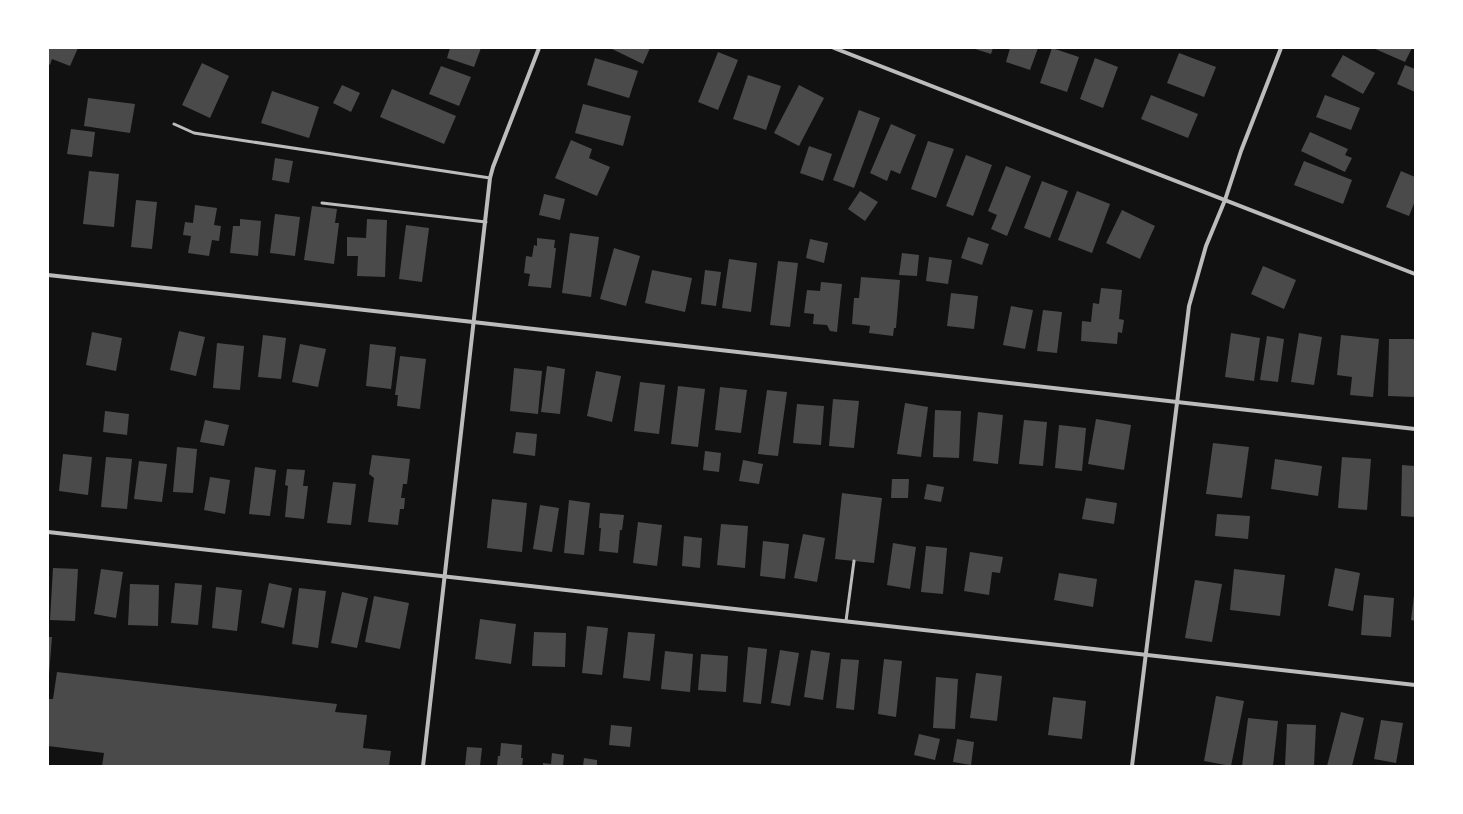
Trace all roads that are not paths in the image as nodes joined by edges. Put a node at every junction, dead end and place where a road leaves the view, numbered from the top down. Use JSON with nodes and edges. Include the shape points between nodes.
{"nodes":[{"id":1,"x":539,"y":48,"type":"edge"},
{"id":2,"x":834,"y":48,"type":"edge"},
{"id":3,"x":1281,"y":48,"type":"edge"},
{"id":4,"x":174,"y":124,"type":"dead end"},
{"id":5,"x":490,"y":178,"type":"junction"},
{"id":6,"x":1225,"y":200,"type":"junction"},
{"id":7,"x":322,"y":203,"type":"dead end"},
{"id":8,"x":486,"y":222,"type":"junction"},
{"id":9,"x":1415,"y":274,"type":"edge"},
{"id":10,"x":48,"y":275,"type":"edge"},
{"id":11,"x":473,"y":322,"type":"junction"},
{"id":12,"x":1177,"y":402,"type":"junction"},
{"id":13,"x":1415,"y":429,"type":"edge"},
{"id":14,"x":48,"y":532,"type":"edge"},
{"id":15,"x":854,"y":561,"type":"dead end"},
{"id":16,"x":445,"y":576,"type":"junction"},
{"id":17,"x":846,"y":621,"type":"junction"},
{"id":18,"x":1146,"y":655,"type":"junction"},
{"id":19,"x":1415,"y":685,"type":"edge"},
{"id":20,"x":423,"y":766,"type":"edge"},
{"id":21,"x":1132,"y":766,"type":"edge"}],
"edges":[{"from":1,"to":5,"type":"street"},
{"from":2,"to":6,"type":"street"},
{"from":3,"to":6,"type":"street"},
{"from":4,"to":5,"type":"lane","via":[[194,133]]},
{"from":5,"to":8,"type":"street"},
{"from":6,"to":9,"type":"street"},
{"from":6,"to":12,"type":"street","via":[[1206,246],[1189,306]]},
{"from":7,"to":8,"type":"lane"},
{"from":8,"to":11,"type":"street"},
{"from":10,"to":11,"type":"street"},
{"from":11,"to":12,"type":"street"},
{"from":11,"to":16,"type":"street"},
{"from":12,"to":13,"type":"street"},
{"from":12,"to":18,"type":"street"},
{"from":14,"to":16,"type":"street"},
{"from":15,"to":17,"type":"lane"},
{"from":16,"to":17,"type":"street"},
{"from":16,"to":20,"type":"street"},
{"from":17,"to":18,"type":"street"},
{"from":18,"to":19,"type":"street"},
{"from":18,"to":21,"type":"street"}]}
